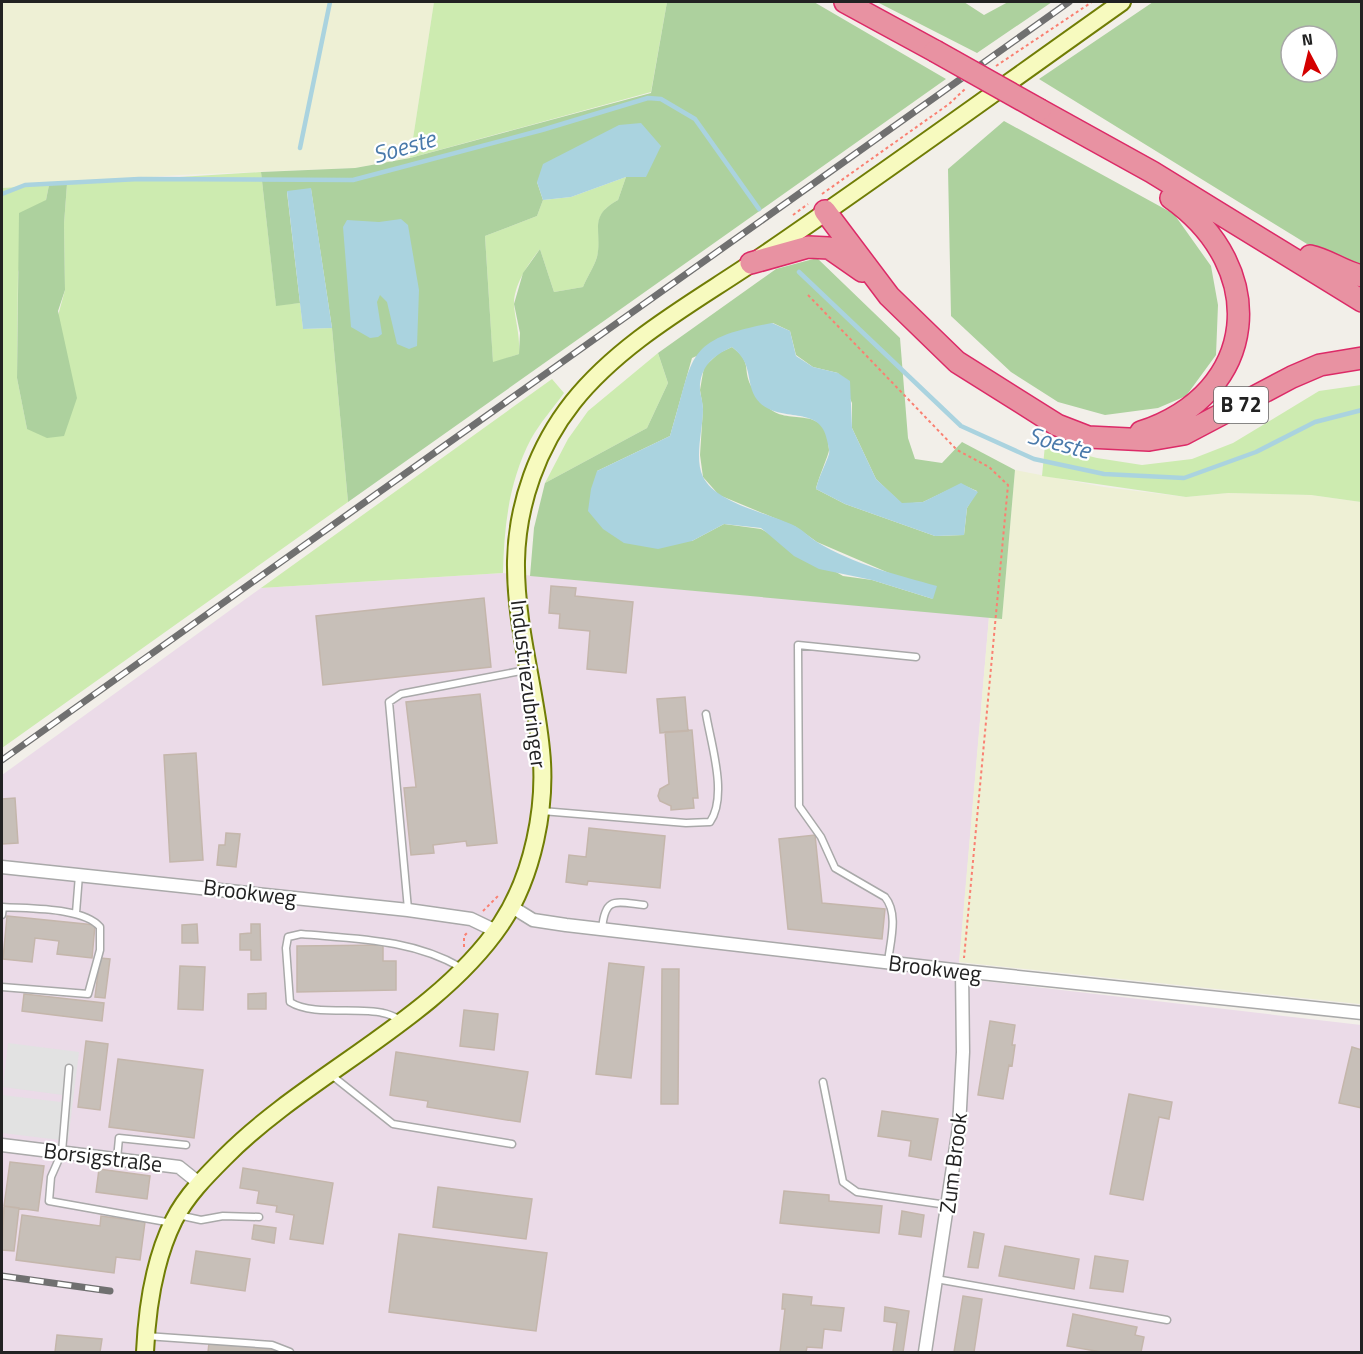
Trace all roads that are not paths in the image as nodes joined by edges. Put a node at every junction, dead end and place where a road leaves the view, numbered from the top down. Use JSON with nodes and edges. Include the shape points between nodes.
{"nodes":[{"id":1,"x":845,"y":2,"type":"edge"},
{"id":2,"x":1122,"y":2,"type":"edge"},
{"id":3,"x":1152,"y":172,"type":"junction"},
{"id":4,"x":817,"y":204,"type":"junction"},
{"id":5,"x":1283,"y":251,"type":"junction"},
{"id":6,"x":751,"y":263,"type":"junction"},
{"id":7,"x":1362,"y":276,"type":"edge"},
{"id":8,"x":875,"y":280,"type":"junction"},
{"id":9,"x":1362,"y":301,"type":"edge"},
{"id":10,"x":1362,"y":358,"type":"edge"},
{"id":11,"x":1117,"y":438,"type":"junction"},
{"id":12,"x":916,"y":657,"type":"dead end"},
{"id":13,"x":528,"y":670,"type":"junction"},
{"id":14,"x":706,"y":714,"type":"dead end"},
{"id":15,"x":539,"y":810,"type":"junction"},
{"id":16,"x":2,"y":867,"type":"edge"},
{"id":17,"x":79,"y":874,"type":"junction"},
{"id":18,"x":644,"y":905,"type":"dead end"},
{"id":19,"x":512,"y":908,"type":"junction"},
{"id":20,"x":408,"y":910,"type":"junction"},
{"id":21,"x":76,"y":914,"type":"junction"},
{"id":22,"x":2,"y":915,"type":"edge"},
{"id":23,"x":602,"y":929,"type":"junction"},
{"id":24,"x":496,"y":931,"type":"junction"},
{"id":25,"x":888,"y":962,"type":"junction"},
{"id":26,"x":459,"y":966,"type":"junction"},
{"id":27,"x":962,"y":971,"type":"junction"},
{"id":28,"x":2,"y":987,"type":"edge"},
{"id":29,"x":1362,"y":1013,"type":"edge"},
{"id":30,"x":402,"y":1020,"type":"junction"},
{"id":31,"x":69,"y":1068,"type":"dead end"},
{"id":32,"x":330,"y":1073,"type":"junction"},
{"id":33,"x":823,"y":1083,"type":"dead end"},
{"id":34,"x":512,"y":1144,"type":"dead end"},
{"id":35,"x":2,"y":1145,"type":"edge"},
{"id":36,"x":186,"y":1145,"type":"dead end"},
{"id":37,"x":62,"y":1152,"type":"junction"},
{"id":38,"x":117,"y":1159,"type":"junction"},
{"id":39,"x":199,"y":1183,"type":"junction"},
{"id":40,"x":947,"y":1205,"type":"junction"},
{"id":41,"x":259,"y":1217,"type":"dead end"},
{"id":42,"x":175,"y":1219,"type":"junction"},
{"id":43,"x":936,"y":1280,"type":"junction"},
{"id":44,"x":1167,"y":1320,"type":"dead end"},
{"id":45,"x":145,"y":1344,"type":"edge"},
{"id":46,"x":290,"y":1353,"type":"edge"},
{"id":47,"x":925,"y":1353,"type":"edge"}],
"edges":[{"from":1,"to":3,"type":"highway","bridge":true},
{"from":2,"to":4,"type":"street","name":"Industriezubringer","via":[[978,105]]},
{"from":3,"to":5,"type":"highway"},
{"from":3,"to":11,"type":"highway","via":[[1163,193],[1196,215],[1220,244],[1233,274],[1238,332],[1220,374],[1195,403],[1165,423]]},
{"from":4,"to":6,"type":"street","name":"Industriezubringer"},
{"from":4,"to":8,"type":"highway"},
{"from":5,"to":7,"type":"highway","via":[[1320,258],[1346,273]]},
{"from":5,"to":9,"type":"highway"},
{"from":6,"to":8,"type":"highway","via":[[808,247],[829,248]]},
{"from":6,"to":13,"type":"street","name":"Industriezubringer","via":[[617,358],[585,388],[552,432],[529,486],[517,545],[517,593]]},
{"from":8,"to":11,"type":"highway","via":[[957,362],[1057,425],[1088,437]]},
{"from":10,"to":11,"type":"highway","number":"B 72","via":[[1320,365],[1301,373],[1184,434],[1149,440]]},
{"from":12,"to":25,"type":"lane","via":[[798,645],[798,806],[821,837],[836,868],[891,904]]},
{"from":13,"to":15,"type":"street","name":"Industriezubringer","via":[[542,753]]},
{"from":13,"to":20,"type":"lane","via":[[401,694],[389,702]]},
{"from":14,"to":15,"type":"lane","via":[[720,797],[717,813],[710,822]]},
{"from":15,"to":19,"type":"street","name":"Industriezubringer","via":[[525,874]]},
{"from":16,"to":17,"type":"street","name":"Brookweg"},
{"from":17,"to":20,"type":"street","name":"Brookweg"},
{"from":17,"to":21,"type":"lane"},
{"from":18,"to":23,"type":"lane","via":[[610,904],[604,911]]},
{"from":19,"to":23,"type":"street","name":"Brookweg","via":[[532,920]]},
{"from":19,"to":24,"type":"street","name":"Industriezubringer"},
{"from":20,"to":24,"type":"street","name":"Brookweg","via":[[476,921]]},
{"from":21,"to":22,"type":"lane","via":[[3,907]]},
{"from":21,"to":28,"type":"lane","via":[[96,921],[100,927],[100,950],[88,994]]},
{"from":23,"to":25,"type":"street","name":"Brookweg"},
{"from":24,"to":26,"type":"street","name":"Industriezubringer"},
{"from":25,"to":27,"type":"street","name":"Brookweg"},
{"from":26,"to":30,"type":"street","name":"Industriezubringer"},
{"from":26,"to":30,"type":"lane","via":[[439,954],[391,942],[301,934],[288,938],[290,1002],[315,1008],[383,1013]]},
{"from":27,"to":29,"type":"street","name":"Brookweg"},
{"from":27,"to":40,"type":"street","name":"Zum Brook","via":[[959,1127]]},
{"from":30,"to":32,"type":"street","name":"Industriezubringer"},
{"from":31,"to":37,"type":"lane"},
{"from":32,"to":34,"type":"lane","via":[[393,1124]]},
{"from":32,"to":39,"type":"street","name":"Industriezubringer","via":[[251,1131]]},
{"from":33,"to":40,"type":"lane","via":[[843,1182],[857,1192]]},
{"from":35,"to":37,"type":"street","name":"Borsigstraße"},
{"from":36,"to":38,"type":"lane","via":[[119,1138]]},
{"from":37,"to":38,"type":"street","name":"Borsigstraße"},
{"from":37,"to":42,"type":"lane","via":[[51,1177],[49,1201]]},
{"from":38,"to":39,"type":"street","name":"Borsigstraße","via":[[179,1167]]},
{"from":39,"to":42,"type":"street","name":"Industriezubringer"},
{"from":40,"to":43,"type":"street","name":"Zum Brook"},
{"from":41,"to":42,"type":"lane"},
{"from":42,"to":45,"type":"street","name":"Industriezubringer","via":[[155,1275]]},
{"from":43,"to":44,"type":"lane"},
{"from":43,"to":47,"type":"street","name":"Zum Brook"},
{"from":45,"to":46,"type":"lane","via":[[272,1345]]}]}
